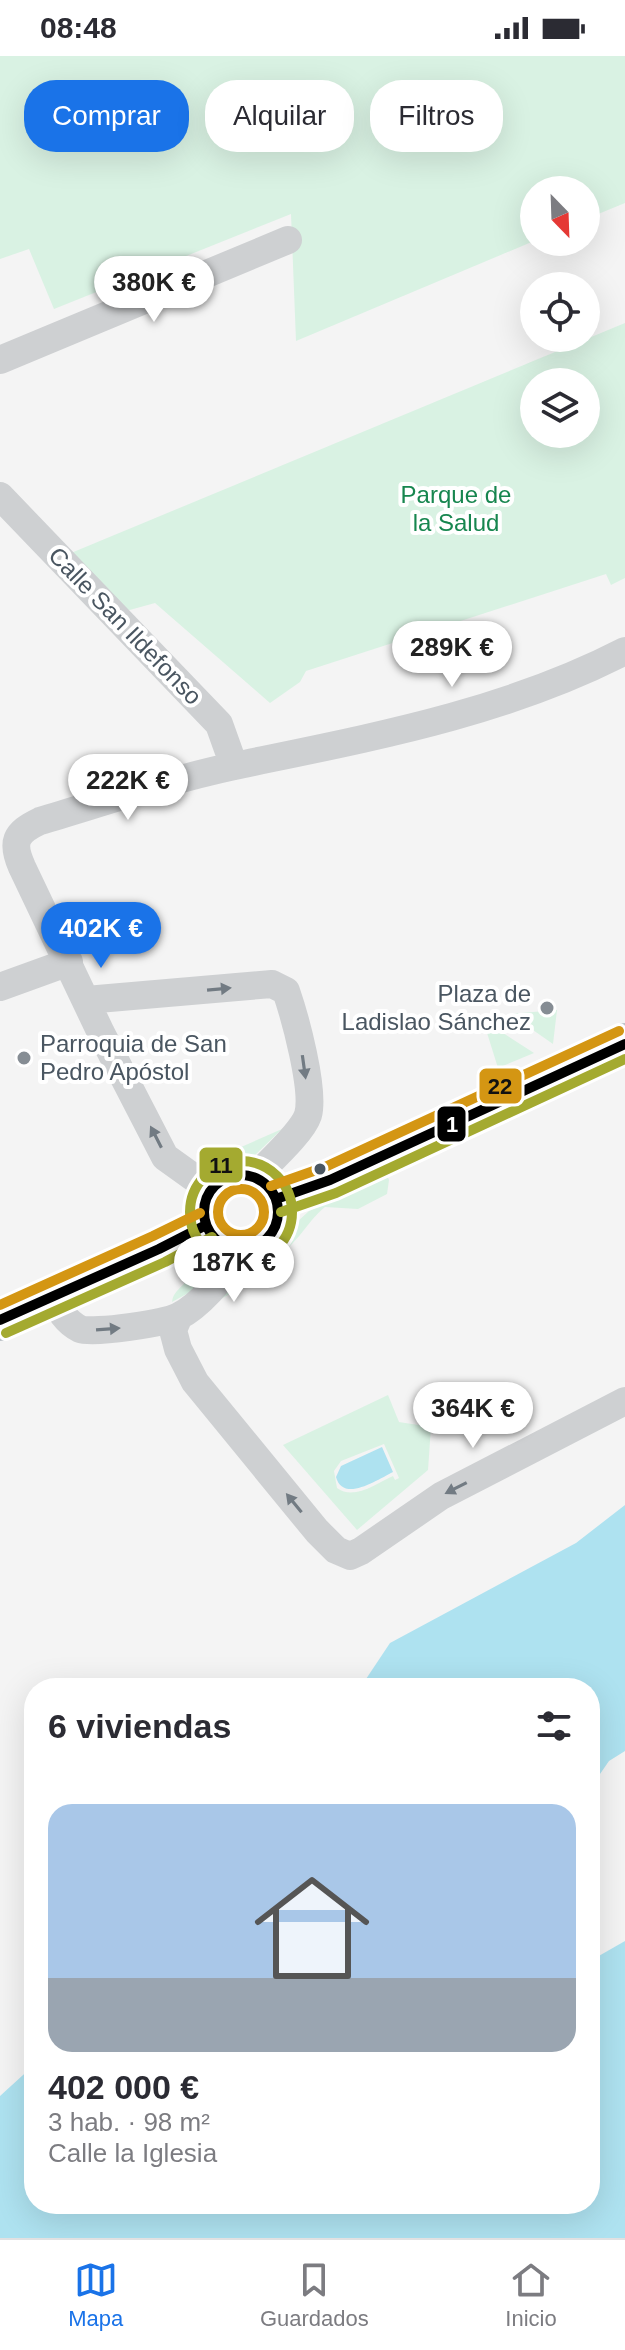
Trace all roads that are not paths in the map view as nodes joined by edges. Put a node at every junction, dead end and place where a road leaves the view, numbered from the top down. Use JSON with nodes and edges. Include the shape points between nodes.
{"nodes":[{"id":1,"x":288,"y":240,"type":"dead end"},
{"id":2,"x":0,"y":360,"type":"edge"},
{"id":3,"x":0,"y":496,"type":"edge"},
{"id":4,"x":625,"y":651,"type":"edge"},
{"id":5,"x":234,"y":766,"type":"junction"},
{"id":6,"x":69,"y":962,"type":"junction"},
{"id":7,"x":0,"y":987,"type":"edge"},
{"id":8,"x":86,"y":1000,"type":"junction"},
{"id":9,"x":625,"y":1044,"type":"edge"},
{"id":10,"x":266,"y":1188,"type":"junction"},
{"id":11,"x":208,"y":1208,"type":"junction"},
{"id":12,"x":245,"y":1249,"type":"junction"},
{"id":13,"x":53,"y":1296,"type":"junction"},
{"id":14,"x":179,"y":1316,"type":"junction"},
{"id":15,"x":0,"y":1320,"type":"edge"},
{"id":16,"x":625,"y":1401,"type":"edge"}],
"edges":[{"from":1,"to":2,"type":"street"},
{"from":3,"to":5,"type":"street","name":"Calle San Ildefonso","via":[[219,724]]},
{"from":4,"to":5,"type":"street","via":[[545,688],[404,730]]},
{"from":5,"to":6,"type":"street","via":[[26,828],[15,844],[22,867]]},
{"from":6,"to":7,"type":"street"},
{"from":6,"to":8,"type":"street"},
{"from":8,"to":10,"type":"street","one_way":true,"via":[[272,984],[286,991],[302,1045],[309,1103],[302,1126],[283,1146]]},
{"from":11,"to":8,"type":"street","one_way":true,"via":[[165,1157]]},
{"from":9,"to":10,"type":"highway","via":[[330,1180]]},
{"from":10,"to":11,"type":"highway","via":[[231,1176],[220,1181]]},
{"from":10,"to":12,"type":"highway","via":[[278,1217],[275,1229],[257,1246]]},
{"from":11,"to":12,"type":"highway","via":[[212,1236],[221,1244]]},
{"from":11,"to":13,"type":"highway","via":[[159,1249]]},
{"from":12,"to":14,"type":"street","via":[[217,1284]]},
{"from":13,"to":14,"type":"street","one_way":true,"via":[[64,1317],[82,1330]]},
{"from":13,"to":15,"type":"highway"},
{"from":16,"to":14,"type":"street","one_way":true,"via":[[441,1496],[350,1556],[317,1531],[195,1382],[173,1330]]}]}
